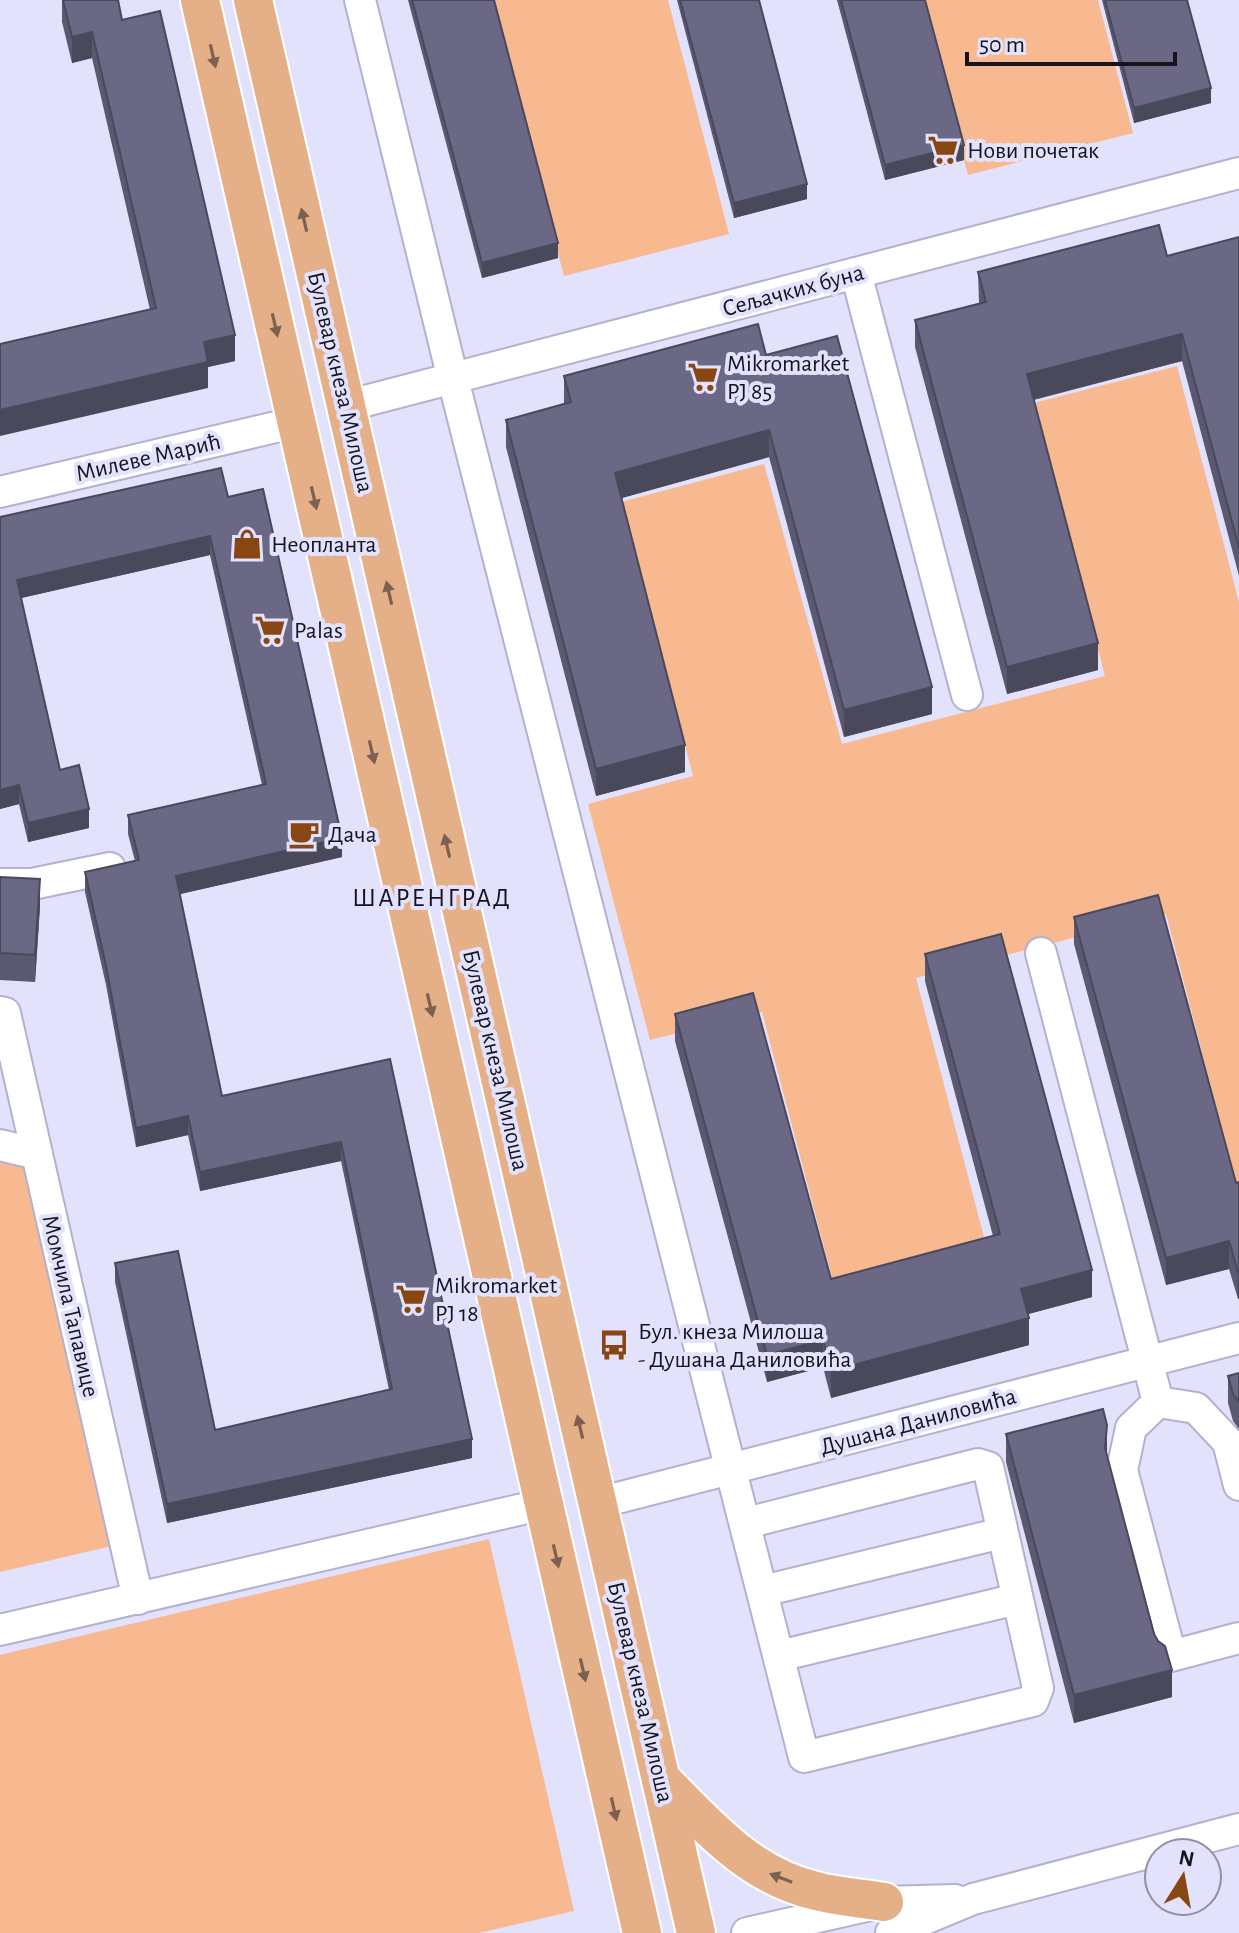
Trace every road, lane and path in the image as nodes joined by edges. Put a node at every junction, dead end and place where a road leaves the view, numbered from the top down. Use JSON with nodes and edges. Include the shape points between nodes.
{"nodes":[{"id":1,"x":200,"y":0,"type":"edge"},
{"id":2,"x":253,"y":0,"type":"edge"},
{"id":3,"x":360,"y":0,"type":"edge"},
{"id":4,"x":1239,"y":173,"type":"edge"},
{"id":5,"x":856,"y":273,"type":"junction"},
{"id":6,"x":453,"y":379,"type":"junction"},
{"id":7,"x":346,"y":406,"type":"junction"},
{"id":8,"x":297,"y":422,"type":"junction"},
{"id":9,"x":0,"y":492,"type":"edge"},
{"id":10,"x":967,"y":695,"type":"dead end"},
{"id":11,"x":110,"y":868,"type":"edge"},
{"id":12,"x":0,"y":884,"type":"edge"},
{"id":13,"x":1041,"y":953,"type":"dead end"},
{"id":14,"x":3,"y":1012,"type":"edge"},
{"id":15,"x":0,"y":1145,"type":"edge"},
{"id":16,"x":37,"y":1154,"type":"junction"},
{"id":17,"x":1239,"y":1338,"type":"edge"},
{"id":18,"x":1147,"y":1362,"type":"junction"},
{"id":19,"x":1158,"y":1402,"type":"junction"},
{"id":20,"x":732,"y":1469,"type":"junction"},
{"id":21,"x":1239,"y":1485,"type":"edge"},
{"id":22,"x":598,"y":1503,"type":"junction"},
{"id":23,"x":544,"y":1504,"type":"junction"},
{"id":24,"x":746,"y":1523,"type":"junction"},
{"id":25,"x":1002,"y":1533,"type":"junction"},
{"id":26,"x":763,"y":1591,"type":"junction"},
{"id":27,"x":138,"y":1599,"type":"junction"},
{"id":28,"x":1017,"y":1599,"type":"junction"},
{"id":29,"x":0,"y":1630,"type":"edge"},
{"id":30,"x":1239,"y":1638,"type":"edge"},
{"id":31,"x":779,"y":1656,"type":"junction"},
{"id":32,"x":661,"y":1779,"type":"junction"},
{"id":33,"x":1239,"y":1829,"type":"edge"},
{"id":34,"x":888,"y":1917,"type":"edge"},
{"id":35,"x":642,"y":1933,"type":"edge"},
{"id":36,"x":696,"y":1933,"type":"edge"},
{"id":37,"x":747,"y":1933,"type":"edge"}],
"edges":[{"from":1,"to":8,"type":"main road","one_way":true},
{"from":7,"to":2,"type":"main road","name":"Булевар кнеза Милоша","one_way":true},
{"from":3,"to":6,"type":"street"},
{"from":4,"to":5,"type":"street","name":"Сељачких буна"},
{"from":5,"to":6,"type":"street","name":"Сељачких буна"},
{"from":5,"to":10,"type":"street"},
{"from":6,"to":7,"type":"street","name":"Сељачких буна"},
{"from":6,"to":20,"type":"street"},
{"from":22,"to":7,"type":"main road","name":"Булевар кнеза Милоша","one_way":true},
{"from":8,"to":9,"type":"street","name":"Милеве Марић"},
{"from":8,"to":23,"type":"main road","one_way":true},
{"from":11,"to":12,"type":"street","via":[[32,884]]},
{"from":13,"to":18,"type":"street"},
{"from":14,"to":16,"type":"street","name":"Момчила Тапавице"},
{"from":15,"to":16,"type":"street"},
{"from":16,"to":27,"type":"street","name":"Момчила Тапавице"},
{"from":17,"to":18,"type":"street","name":"Душана Даниловића"},
{"from":18,"to":19,"type":"street"},
{"from":18,"to":20,"type":"street","name":"Душана Даниловића"},
{"from":19,"to":21,"type":"street","via":[[1196,1408],[1228,1442]]},
{"from":19,"to":30,"type":"street","via":[[1131,1428],[1122,1470],[1171,1656]]},
{"from":20,"to":22,"type":"street","name":"Душана Даниловића"},
{"from":20,"to":24,"type":"street"},
{"from":22,"to":32,"type":"main road","name":"Булевар кнеза Милоша"},
{"from":23,"to":27,"type":"street"},
{"from":23,"to":35,"type":"main road","one_way":true},
{"from":24,"to":25,"type":"street","via":[[978,1464],[988,1467]]},
{"from":24,"to":26,"type":"street"},
{"from":25,"to":26,"type":"street"},
{"from":25,"to":28,"type":"street"},
{"from":26,"to":31,"type":"street"},
{"from":27,"to":29,"type":"street"},
{"from":28,"to":31,"type":"street"},
{"from":28,"to":31,"type":"street","via":[[1038,1688],[1033,1701],[804,1757]]},
{"from":34,"to":32,"type":"main road","one_way":true,"via":[[756,1867]]},
{"from":32,"to":36,"type":"main road","name":"Булевар кнеза Милоша"},
{"from":33,"to":34,"type":"street"},
{"from":34,"to":37,"type":"street"}]}
